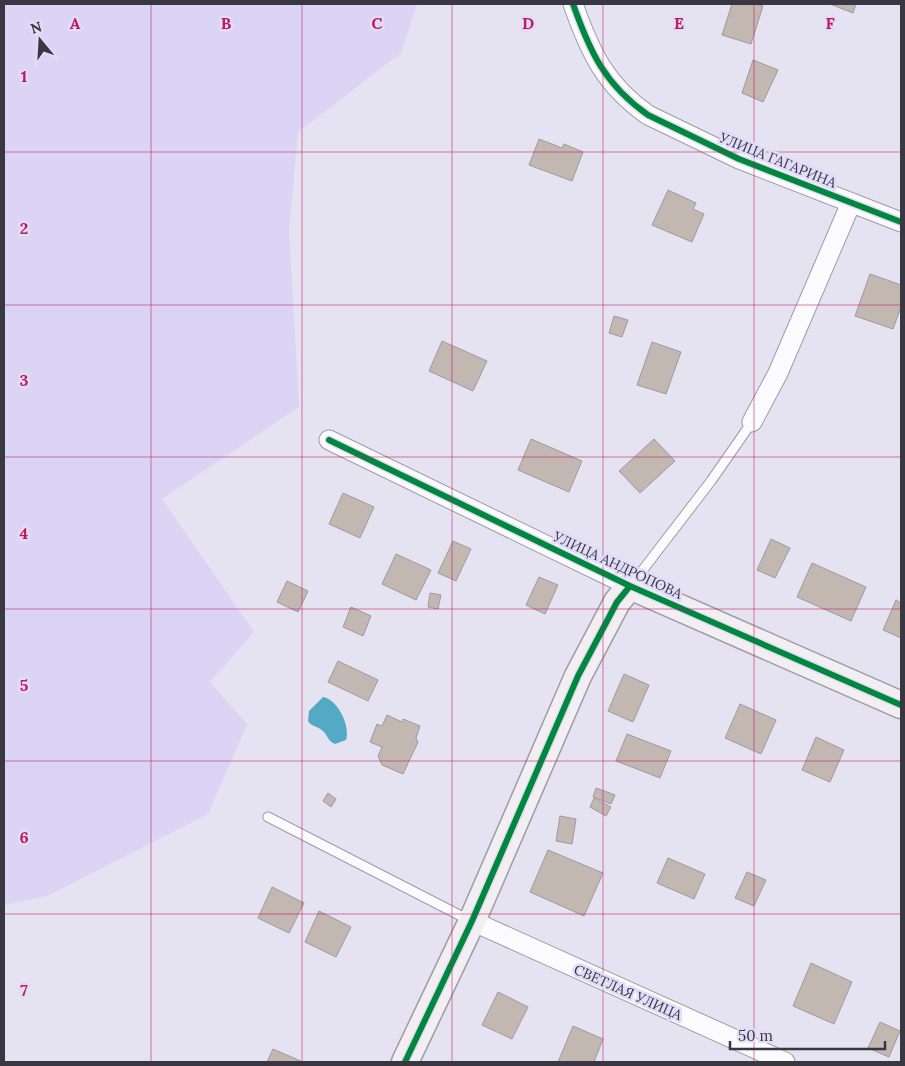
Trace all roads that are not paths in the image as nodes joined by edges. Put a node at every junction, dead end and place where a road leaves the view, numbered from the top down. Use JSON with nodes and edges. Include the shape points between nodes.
{"nodes":[{"id":1,"x":573,"y":4,"type":"edge"},
{"id":2,"x":850,"y":203,"type":"junction"},
{"id":3,"x":901,"y":222,"type":"edge"},
{"id":4,"x":752,"y":422,"type":"joint"},
{"id":5,"x":329,"y":440,"type":"dead end"},
{"id":6,"x":630,"y":586,"type":"junction"},
{"id":7,"x":901,"y":705,"type":"edge"},
{"id":8,"x":268,"y":817,"type":"dead end"},
{"id":9,"x":472,"y":921,"type":"junction"},
{"id":10,"x":405,"y":1062,"type":"edge"},
{"id":11,"x":785,"y":1062,"type":"edge"}],
"edges":[{"from":1,"to":2,"type":"street","name":"УЛИЦА ГАГАРИНА","via":[[588,45],[602,71],[648,115],[739,159]]},
{"from":2,"to":3,"type":"street","name":"УЛИЦА ГАГАРИНА"},
{"from":2,"to":4,"type":"street","via":[[778,373]]},
{"from":4,"to":6,"type":"lane"},
{"from":5,"to":6,"type":"street","name":"УЛИЦА АНДРОПОВА"},
{"from":6,"to":7,"type":"street","name":"УЛИЦА АНДРОПОВА"},
{"from":6,"to":9,"type":"street","via":[[617,602],[578,676]]},
{"from":8,"to":9,"type":"lane"},
{"from":9,"to":10,"type":"street"},
{"from":9,"to":11,"type":"street","name":"СВЕТЛАЯ УЛИЦА"}]}
